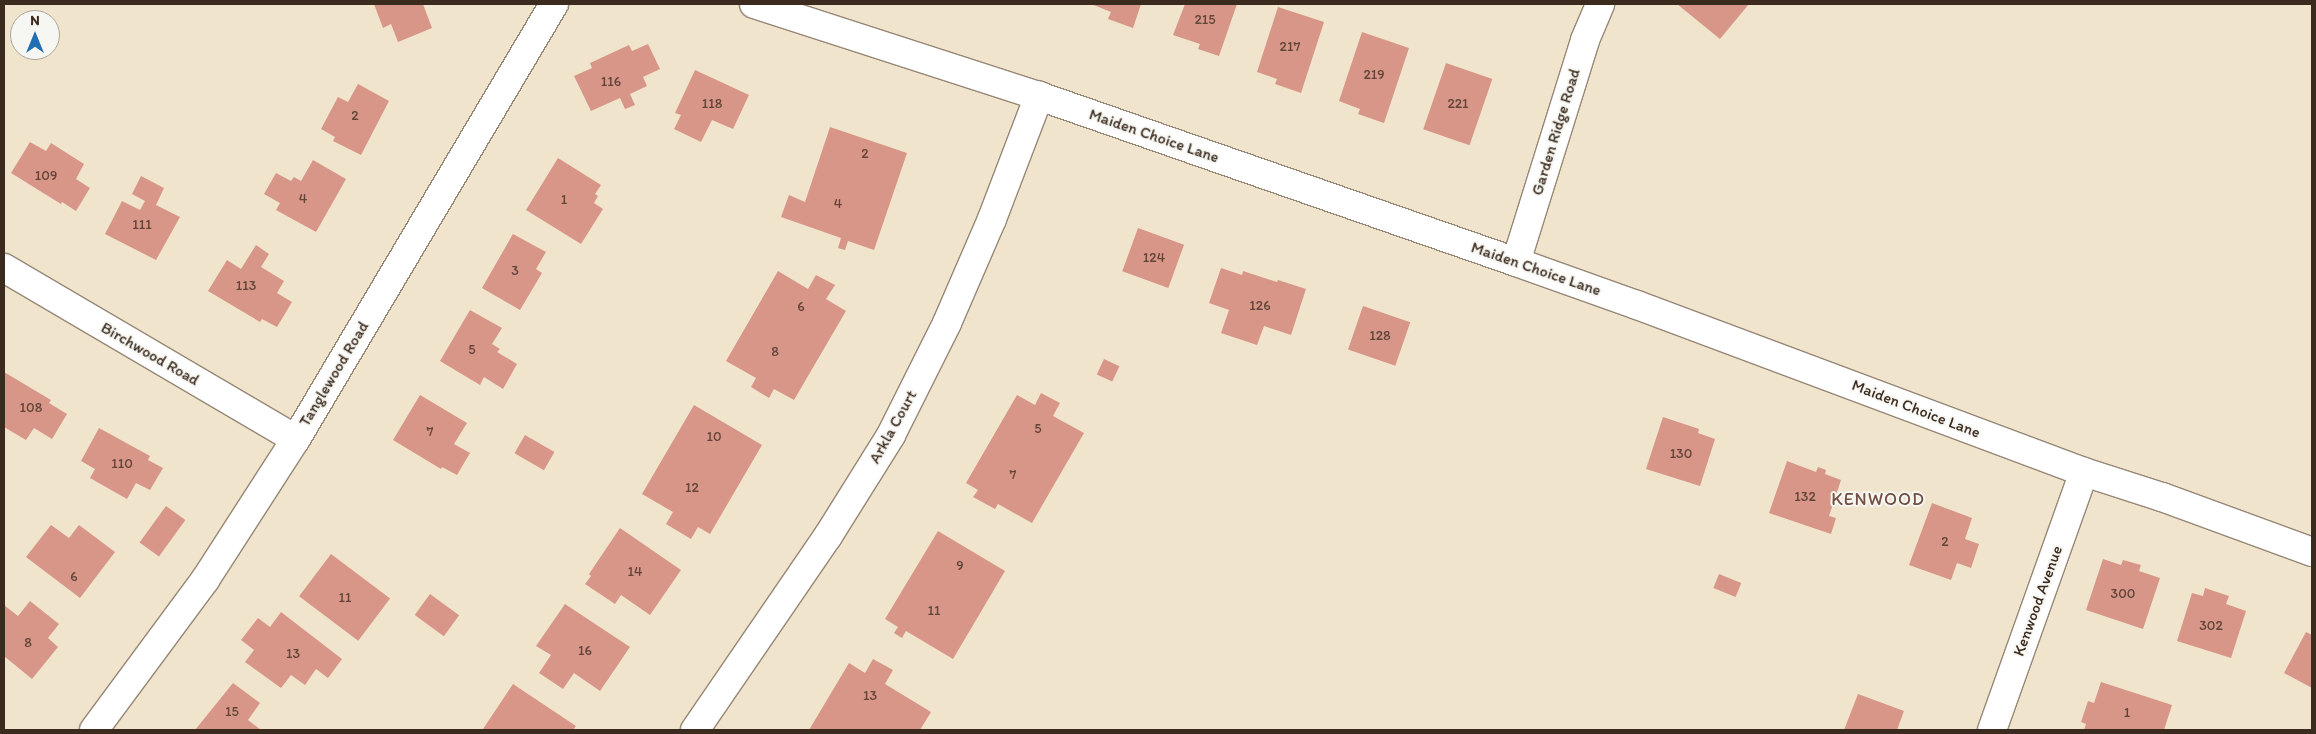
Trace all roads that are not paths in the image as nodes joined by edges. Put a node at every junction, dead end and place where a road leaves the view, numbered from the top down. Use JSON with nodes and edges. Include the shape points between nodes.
{"nodes":[{"id":1,"x":554,"y":4,"type":"edge"},
{"id":2,"x":754,"y":4,"type":"edge"},
{"id":3,"x":1600,"y":4,"type":"edge"},
{"id":4,"x":1038,"y":96,"type":"junction"},
{"id":5,"x":1516,"y":262,"type":"junction"},
{"id":6,"x":4,"y":268,"type":"edge"},
{"id":7,"x":296,"y":439,"type":"junction"},
{"id":8,"x":2084,"y":472,"type":"junction"},
{"id":9,"x":2312,"y":552,"type":"edge"},
{"id":10,"x":94,"y":730,"type":"edge"},
{"id":11,"x":695,"y":730,"type":"edge"},
{"id":12,"x":1992,"y":730,"type":"edge"}],
"edges":[{"from":1,"to":7,"type":"street","name":"Tanglewood Road"},
{"from":2,"to":4,"type":"street","name":"Maiden Choice Lane"},
{"from":3,"to":5,"type":"street","name":"Garden Ridge Road"},
{"from":4,"to":5,"type":"street","name":"Maiden Choice Lane"},
{"from":4,"to":11,"type":"street","name":"Arkla Court","via":[[992,219],[951,314],[891,435],[828,536]]},
{"from":5,"to":8,"type":"street","name":"Maiden Choice Lane","via":[[1637,304]]},
{"from":6,"to":7,"type":"street","name":"Birchwood Road"},
{"from":7,"to":10,"type":"street","name":"Tanglewood Road","via":[[206,580]]},
{"from":8,"to":9,"type":"street","name":"Maiden Choice Lane"},
{"from":8,"to":12,"type":"street","name":"Kenwood Avenue"}]}
